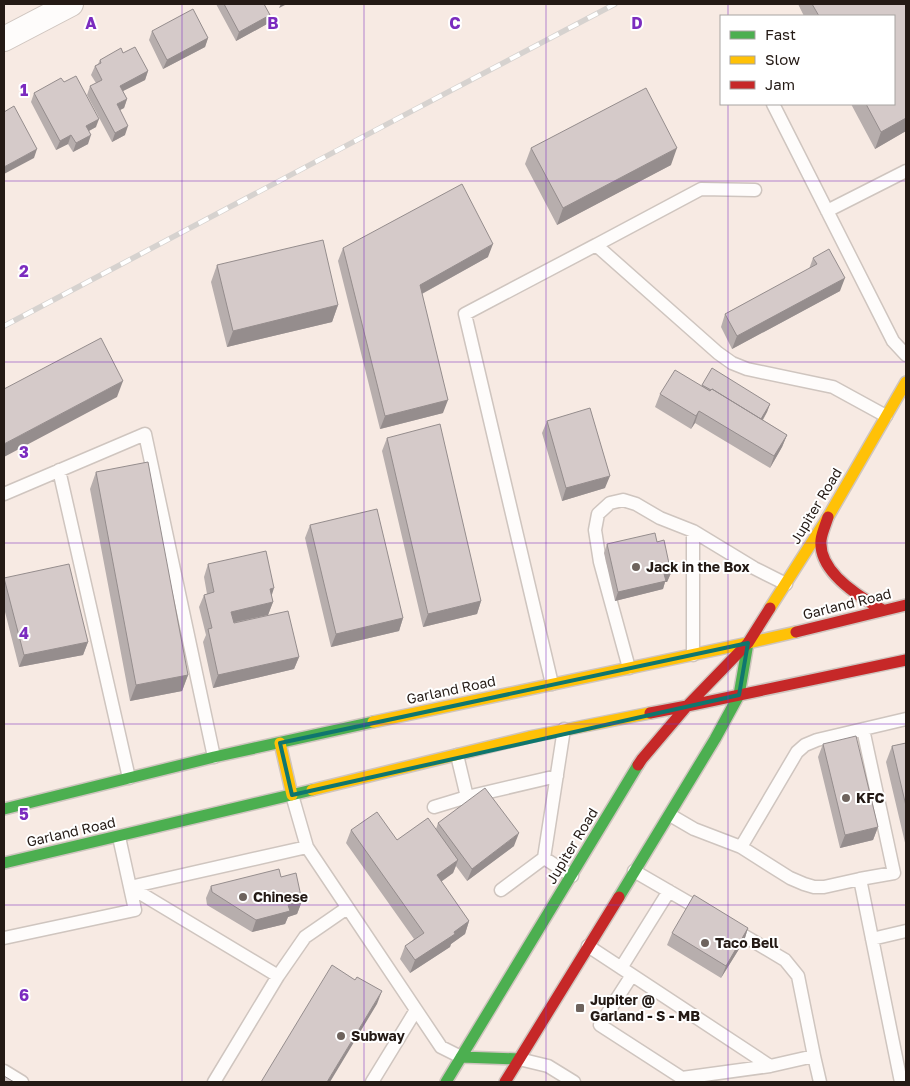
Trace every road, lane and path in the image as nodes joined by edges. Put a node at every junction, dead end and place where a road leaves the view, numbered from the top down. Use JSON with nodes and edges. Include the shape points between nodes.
{"nodes":[{"id":1,"x":71,"y":4,"type":"edge"},
{"id":2,"x":4,"y":39,"type":"edge"},
{"id":3,"x":774,"y":105,"type":"edge"},
{"id":4,"x":906,"y":171,"type":"edge"},
{"id":5,"x":755,"y":190,"type":"dead end"},
{"id":6,"x":827,"y":211,"type":"junction"},
{"id":7,"x":596,"y":245,"type":"junction"},
{"id":8,"x":906,"y":354,"type":"edge"},
{"id":9,"x":906,"y":382,"type":"edge"},
{"id":10,"x":886,"y":416,"type":"junction"},
{"id":11,"x":59,"y":470,"type":"junction"},
{"id":12,"x":4,"y":494,"type":"edge"},
{"id":13,"x":828,"y":518,"type":"junction"},
{"id":14,"x":693,"y":531,"type":"junction"},
{"id":15,"x":786,"y":584,"type":"junction"},
{"id":16,"x":906,"y":605,"type":"edge"},
{"id":17,"x":884,"y":610,"type":"junction"},
{"id":18,"x":748,"y":643,"type":"junction"},
{"id":19,"x":694,"y":655,"type":"junction"},
{"id":20,"x":906,"y":660,"type":"edge"},
{"id":21,"x":629,"y":668,"type":"junction"},
{"id":22,"x":552,"y":684,"type":"junction"},
{"id":23,"x":739,"y":695,"type":"junction"},
{"id":24,"x":687,"y":706,"type":"junction"},
{"id":25,"x":906,"y":719,"type":"edge"},
{"id":26,"x":862,"y":728,"type":"junction"},
{"id":27,"x":564,"y":730,"type":"junction"},
{"id":28,"x":280,"y":743,"type":"junction"},
{"id":29,"x":457,"y":755,"type":"junction"},
{"id":30,"x":214,"y":757,"type":"junction"},
{"id":31,"x":557,"y":776,"type":"junction"},
{"id":32,"x":129,"y":778,"type":"junction"},
{"id":33,"x":292,"y":795,"type":"junction"},
{"id":34,"x":467,"y":797,"type":"junction"},
{"id":35,"x":434,"y":807,"type":"dead end"},
{"id":36,"x":4,"y":808,"type":"edge"},
{"id":37,"x":670,"y":814,"type":"junction"},
{"id":38,"x":119,"y":836,"type":"junction"},
{"id":39,"x":307,"y":847,"type":"junction"},
{"id":40,"x":741,"y":847,"type":"junction"},
{"id":41,"x":544,"y":858,"type":"junction"},
{"id":42,"x":4,"y":863,"type":"edge"},
{"id":43,"x":634,"y":871,"type":"junction"},
{"id":44,"x":572,"y":876,"type":"junction"},
{"id":45,"x":860,"y":879,"type":"junction"},
{"id":46,"x":130,"y":887,"type":"junction"},
{"id":47,"x":501,"y":890,"type":"dead end"},
{"id":48,"x":669,"y":891,"type":"junction"},
{"id":49,"x":347,"y":908,"type":"junction"},
{"id":50,"x":906,"y":931,"type":"edge"},
{"id":51,"x":4,"y":938,"type":"edge"},
{"id":52,"x":872,"y":939,"type":"junction"},
{"id":53,"x":588,"y":946,"type":"junction"},
{"id":54,"x":621,"y":968,"type":"junction"},
{"id":55,"x":632,"y":975,"type":"junction"},
{"id":56,"x":278,"y":976,"type":"junction"},
{"id":57,"x":416,"y":1010,"type":"junction"},
{"id":58,"x":814,"y":1056,"type":"junction"},
{"id":59,"x":461,"y":1057,"type":"junction"},
{"id":60,"x":519,"y":1059,"type":"junction"},
{"id":61,"x":770,"y":1066,"type":"junction"},
{"id":62,"x":4,"y":1071,"type":"edge"},
{"id":63,"x":680,"y":1080,"type":"edge"},
{"id":64,"x":22,"y":1082,"type":"edge"},
{"id":65,"x":214,"y":1082,"type":"edge"},
{"id":66,"x":372,"y":1082,"type":"edge"},
{"id":67,"x":446,"y":1082,"type":"edge"},
{"id":68,"x":505,"y":1082,"type":"edge"},
{"id":69,"x":574,"y":1082,"type":"edge"},
{"id":70,"x":820,"y":1082,"type":"edge"},
{"id":71,"x":901,"y":1082,"type":"edge"}],
"edges":[{"from":1,"to":2,"type":"street"},
{"from":3,"to":6,"type":"lane"},
{"from":4,"to":6,"type":"lane"},
{"from":5,"to":7,"type":"lane","via":[[701,189]]},
{"from":6,"to":8,"type":"lane","via":[[893,340]]},
{"from":7,"to":10,"type":"lane","via":[[732,363],[833,387]]},
{"from":7,"to":22,"type":"lane","via":[[466,314]]},
{"from":9,"to":10,"type":"main road","name":"Jupiter Road"},
{"from":10,"to":13,"type":"main road","name":"Jupiter Road"},
{"from":11,"to":12,"type":"lane"},
{"from":11,"to":30,"type":"lane","via":[[145,434]]},
{"from":11,"to":32,"type":"lane"},
{"from":13,"to":15,"type":"main road","name":"Jupiter Road"},
{"from":13,"to":17,"type":"main road","via":[[821,539],[823,555],[829,565],[850,591]]},
{"from":14,"to":15,"type":"lane"},
{"from":14,"to":19,"type":"lane"},
{"from":14,"to":21,"type":"lane","via":[[622,500],[610,503],[598,514],[595,530],[600,562]]},
{"from":15,"to":18,"type":"main road","name":"Jupiter Road"},
{"from":16,"to":17,"type":"main road","name":"Garland Road"},
{"from":17,"to":18,"type":"main road","name":"Garland Road"},
{"from":18,"to":19,"type":"main road","name":"Garland Road"},
{"from":18,"to":23,"type":"main road","name":"Jupiter Road"},
{"from":18,"to":24,"type":"main road","name":"Jupiter Road"},
{"from":19,"to":21,"type":"main road","name":"Garland Road"},
{"from":20,"to":23,"type":"main road","name":"Garland Road"},
{"from":21,"to":22,"type":"main road","name":"Garland Road"},
{"from":22,"to":28,"type":"main road","name":"Garland Road"},
{"from":23,"to":24,"type":"main road","name":"Garland Road"},
{"from":23,"to":37,"type":"main road","name":"Jupiter Road"},
{"from":24,"to":27,"type":"main road","name":"Garland Road"},
{"from":24,"to":44,"type":"main road","name":"Jupiter Road","via":[[642,759]]},
{"from":25,"to":26,"type":"lane"},
{"from":26,"to":40,"type":"lane","via":[[816,740],[797,752]]},
{"from":26,"to":45,"type":"lane","via":[[894,872]]},
{"from":27,"to":29,"type":"main road","name":"Garland Road"},
{"from":27,"to":31,"type":"lane"},
{"from":28,"to":30,"type":"main road","name":"Garland Road"},
{"from":28,"to":33,"type":"main road"},
{"from":29,"to":33,"type":"main road","name":"Garland Road"},
{"from":29,"to":34,"type":"lane"},
{"from":30,"to":32,"type":"main road","name":"Garland Road"},
{"from":31,"to":34,"type":"lane"},
{"from":31,"to":41,"type":"lane"},
{"from":32,"to":36,"type":"main road","name":"Garland Road"},
{"from":33,"to":38,"type":"main road","name":"Garland Road"},
{"from":33,"to":39,"type":"lane"},
{"from":34,"to":35,"type":"lane"},
{"from":37,"to":40,"type":"lane","via":[[694,829]]},
{"from":37,"to":43,"type":"main road","name":"Jupiter Road"},
{"from":38,"to":42,"type":"main road","name":"Garland Road"},
{"from":38,"to":46,"type":"lane"},
{"from":39,"to":46,"type":"lane"},
{"from":39,"to":49,"type":"lane"},
{"from":40,"to":45,"type":"lane","via":[[790,878],[814,887]]},
{"from":41,"to":44,"type":"lane"},
{"from":41,"to":47,"type":"lane"},
{"from":43,"to":48,"type":"lane"},
{"from":43,"to":53,"type":"main road","name":"Jupiter Road"},
{"from":44,"to":59,"type":"main road","name":"Jupiter Road"},
{"from":45,"to":52,"type":"lane"},
{"from":46,"to":51,"type":"lane","via":[[135,910]]},
{"from":46,"to":56,"type":"lane"},
{"from":48,"to":54,"type":"lane"},
{"from":48,"to":58,"type":"lane","via":[[785,960],[798,976]]},
{"from":49,"to":56,"type":"lane","via":[[305,936]]},
{"from":49,"to":57,"type":"lane"},
{"from":50,"to":52,"type":"lane"},
{"from":52,"to":71,"type":"lane"},
{"from":53,"to":54,"type":"lane"},
{"from":53,"to":60,"type":"main road","name":"Jupiter Road"},
{"from":54,"to":55,"type":"lane"},
{"from":55,"to":61,"type":"lane"},
{"from":55,"to":63,"type":"lane","via":[[600,1025]]},
{"from":56,"to":65,"type":"lane"},
{"from":57,"to":59,"type":"lane","via":[[441,1047]]},
{"from":57,"to":66,"type":"lane"},
{"from":58,"to":61,"type":"lane"},
{"from":58,"to":70,"type":"lane"},
{"from":59,"to":60,"type":"main road"},
{"from":59,"to":67,"type":"main road","name":"Jupiter Road"},
{"from":60,"to":68,"type":"main road","name":"Jupiter Road"},
{"from":60,"to":69,"type":"lane","via":[[548,1066]]},
{"from":61,"to":63,"type":"lane"},
{"from":62,"to":64,"type":"lane"}]}
